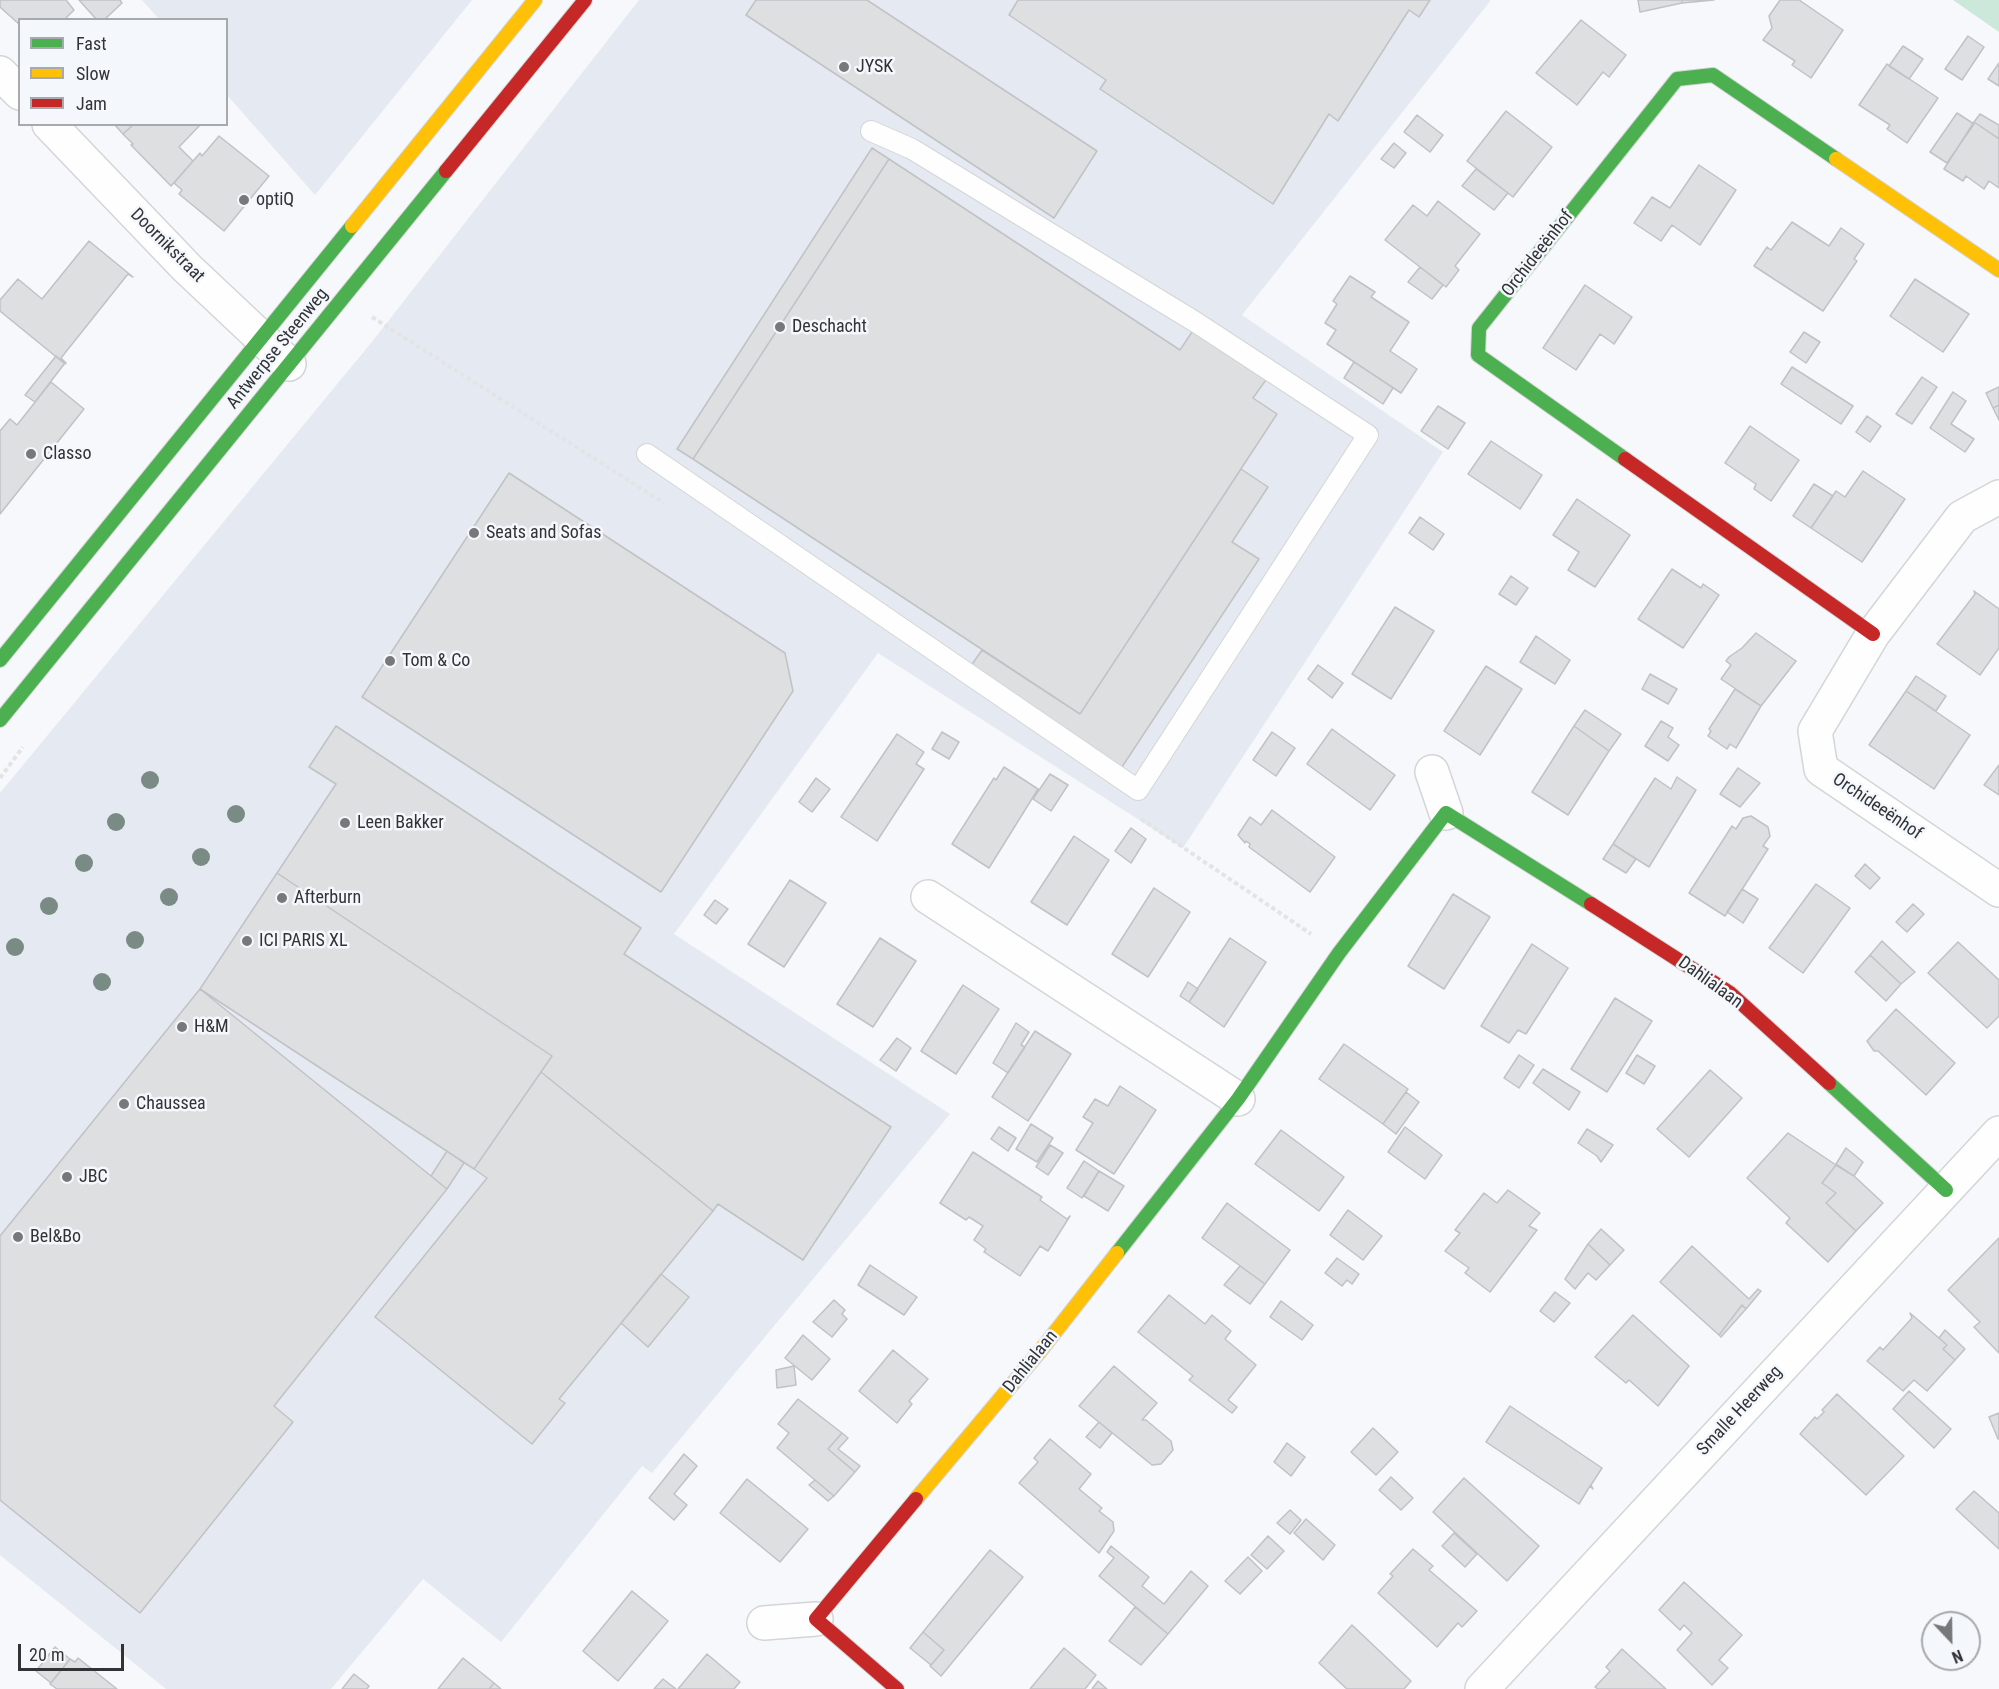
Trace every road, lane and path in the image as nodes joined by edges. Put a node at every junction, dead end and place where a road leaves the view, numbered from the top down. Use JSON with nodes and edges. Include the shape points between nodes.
{"nodes":[{"id":1,"x":535,"y":0,"type":"edge"},
{"id":2,"x":585,"y":0,"type":"edge"},
{"id":3,"x":0,"y":73,"type":"edge"},
{"id":4,"x":18,"y":91,"type":"edge"},
{"id":5,"x":52,"y":126,"type":"edge"},
{"id":6,"x":871,"y":131,"type":"dead end"},
{"id":7,"x":1999,"y":270,"type":"edge"},
{"id":8,"x":262,"y":338,"type":"junction"},
{"id":9,"x":289,"y":364,"type":"junction"},
{"id":10,"x":647,"y":454,"type":"dead end"},
{"id":11,"x":1999,"y":497,"type":"edge"},
{"id":12,"x":1873,"y":634,"type":"junction"},
{"id":13,"x":0,"y":660,"type":"edge"},
{"id":14,"x":0,"y":720,"type":"edge"},
{"id":15,"x":1432,"y":772,"type":"dead end"},
{"id":16,"x":1446,"y":813,"type":"junction"},
{"id":17,"x":1999,"y":890,"type":"edge"},
{"id":18,"x":928,"y":897,"type":"dead end"},
{"id":19,"x":1238,"y":1099,"type":"junction"},
{"id":20,"x":1999,"y":1133,"type":"edge"},
{"id":21,"x":1946,"y":1190,"type":"junction"},
{"id":22,"x":816,"y":1619,"type":"junction"},
{"id":23,"x":764,"y":1623,"type":"dead end"},
{"id":24,"x":897,"y":1689,"type":"edge"},
{"id":25,"x":1482,"y":1689,"type":"edge"}],
"edges":[{"from":1,"to":8,"type":"street","name":"Antwerpse Steenweg"},
{"from":2,"to":9,"type":"street","name":"Antwerpse Steenweg"},
{"from":3,"to":4,"type":"street"},
{"from":5,"to":8,"type":"street","name":"Doornikstraat","via":[[187,268]]},
{"from":6,"to":10,"type":"lane","via":[[912,149],[1065,242],[1368,435],[1138,790]]},
{"from":7,"to":12,"type":"street","name":"Orchideeënhof","via":[[1713,75],[1677,79],[1479,328],[1478,355]]},
{"from":8,"to":9,"type":"street","name":"Doornikstraat"},
{"from":8,"to":13,"type":"street","name":"Antwerpse Steenweg"},
{"from":9,"to":14,"type":"street","name":"Antwerpse Steenweg"},
{"from":11,"to":12,"type":"street","name":"Orchideeënhof","via":[[1962,517]]},
{"from":12,"to":17,"type":"street","name":"Orchideeënhof","via":[[1815,731],[1821,769]]},
{"from":15,"to":16,"type":"street"},
{"from":16,"to":19,"type":"street","name":"Dahlialaan","via":[[1339,953]]},
{"from":16,"to":21,"type":"street","name":"Dahlialaan","via":[[1730,993]]},
{"from":18,"to":19,"type":"street"},
{"from":19,"to":22,"type":"street","name":"Dahlialaan","via":[[1041,1350]]},
{"from":20,"to":21,"type":"street","name":"Smalle Heerweg"},
{"from":21,"to":25,"type":"street","name":"Smalle Heerweg"},
{"from":22,"to":23,"type":"street"},
{"from":22,"to":24,"type":"street"}]}
